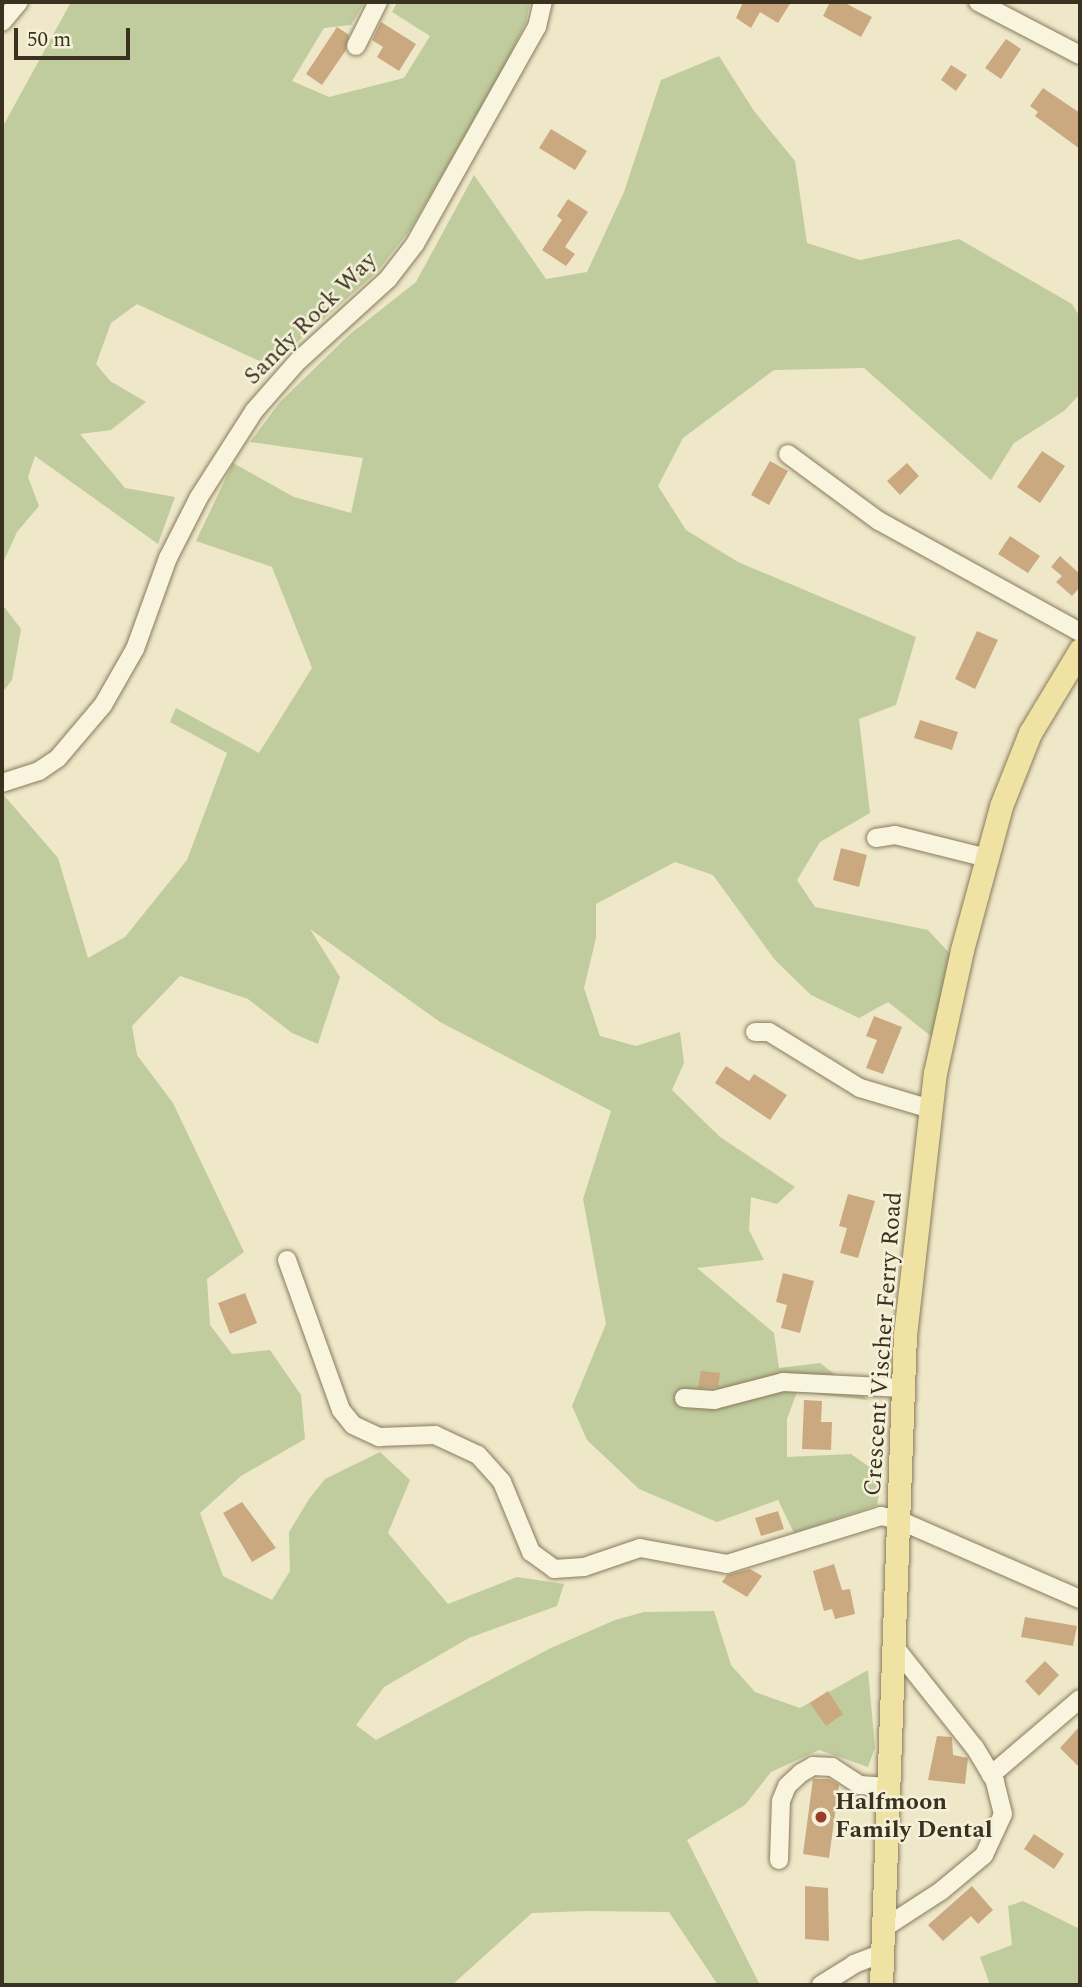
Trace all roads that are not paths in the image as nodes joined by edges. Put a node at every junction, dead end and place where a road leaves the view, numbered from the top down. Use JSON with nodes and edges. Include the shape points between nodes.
{"nodes":[{"id":1,"x":19,"y":2,"type":"edge"},
{"id":2,"x":378,"y":2,"type":"edge"},
{"id":3,"x":543,"y":2,"type":"edge"},
{"id":4,"x":978,"y":2,"type":"edge"},
{"id":5,"x":2,"y":22,"type":"edge"},
{"id":6,"x":356,"y":46,"type":"dead end"},
{"id":7,"x":1080,"y":55,"type":"edge"},
{"id":8,"x":788,"y":454,"type":"dead end"},
{"id":9,"x":1080,"y":632,"type":"edge"},
{"id":10,"x":1080,"y":650,"type":"edge"},
{"id":11,"x":2,"y":783,"type":"edge"},
{"id":12,"x":876,"y":838,"type":"dead end"},
{"id":13,"x":987,"y":858,"type":"junction"},
{"id":14,"x":755,"y":1032,"type":"dead end"},
{"id":15,"x":931,"y":1109,"type":"junction"},
{"id":16,"x":287,"y":1261,"type":"dead end"},
{"id":17,"x":904,"y":1388,"type":"junction"},
{"id":18,"x":684,"y":1398,"type":"dead end"},
{"id":19,"x":899,"y":1520,"type":"junction"},
{"id":20,"x":1080,"y":1599,"type":"edge"},
{"id":21,"x":893,"y":1645,"type":"junction"},
{"id":22,"x":1080,"y":1699,"type":"edge"},
{"id":23,"x":991,"y":1775,"type":"junction"},
{"id":24,"x":887,"y":1787,"type":"junction"},
{"id":25,"x":779,"y":1860,"type":"dead end"},
{"id":26,"x":884,"y":1928,"type":"junction"},
{"id":27,"x":883,"y":1953,"type":"junction"},
{"id":28,"x":821,"y":1985,"type":"edge"},
{"id":29,"x":881,"y":1985,"type":"edge"}],
"edges":[{"from":1,"to":5,"type":"street"},
{"from":2,"to":6,"type":"street"},
{"from":3,"to":11,"type":"street","name":"Sandy Rock Way","via":[[537,27],[415,244],[388,279],[298,361],[254,411],[199,497],[168,558],[135,649],[103,705],[58,758],[38,771]]},
{"from":4,"to":7,"type":"street"},
{"from":8,"to":9,"type":"street","via":[[879,521]]},
{"from":10,"to":13,"type":"main road","name":"Crescent Vischer Ferry Road","via":[[1030,733]]},
{"from":12,"to":13,"type":"street","via":[[895,835]]},
{"from":13,"to":15,"type":"main road","name":"Crescent Vischer Ferry Road","via":[[962,950]]},
{"from":14,"to":15,"type":"street","via":[[769,1032],[860,1088]]},
{"from":15,"to":17,"type":"main road","name":"Crescent Vischer Ferry Road","via":[[917,1208]]},
{"from":16,"to":19,"type":"street","via":[[341,1410],[353,1425],[379,1437],[435,1435],[478,1455],[502,1482],[531,1552],[554,1569],[584,1567],[640,1548],[727,1564],[868,1518]]},
{"from":17,"to":18,"type":"street","via":[[783,1382],[713,1399]]},
{"from":17,"to":19,"type":"main road","name":"Crescent Vischer Ferry Road"},
{"from":19,"to":20,"type":"street"},
{"from":19,"to":21,"type":"main road","name":"Crescent Vischer Ferry Road"},
{"from":21,"to":23,"type":"street"},
{"from":21,"to":24,"type":"main road","name":"Crescent Vischer Ferry Road"},
{"from":22,"to":23,"type":"street"},
{"from":23,"to":26,"type":"street","via":[[1003,1814],[984,1855],[941,1891]]},
{"from":24,"to":25,"type":"street","via":[[860,1785],[832,1767],[813,1766],[800,1773],[781,1801]]},
{"from":24,"to":26,"type":"main road","name":"Crescent Vischer Ferry Road"},
{"from":26,"to":27,"type":"main road","name":"Crescent Vischer Ferry Road"},
{"from":27,"to":28,"type":"street","via":[[854,1964]]},
{"from":27,"to":29,"type":"main road","name":"Crescent Vischer Ferry Road"}]}
